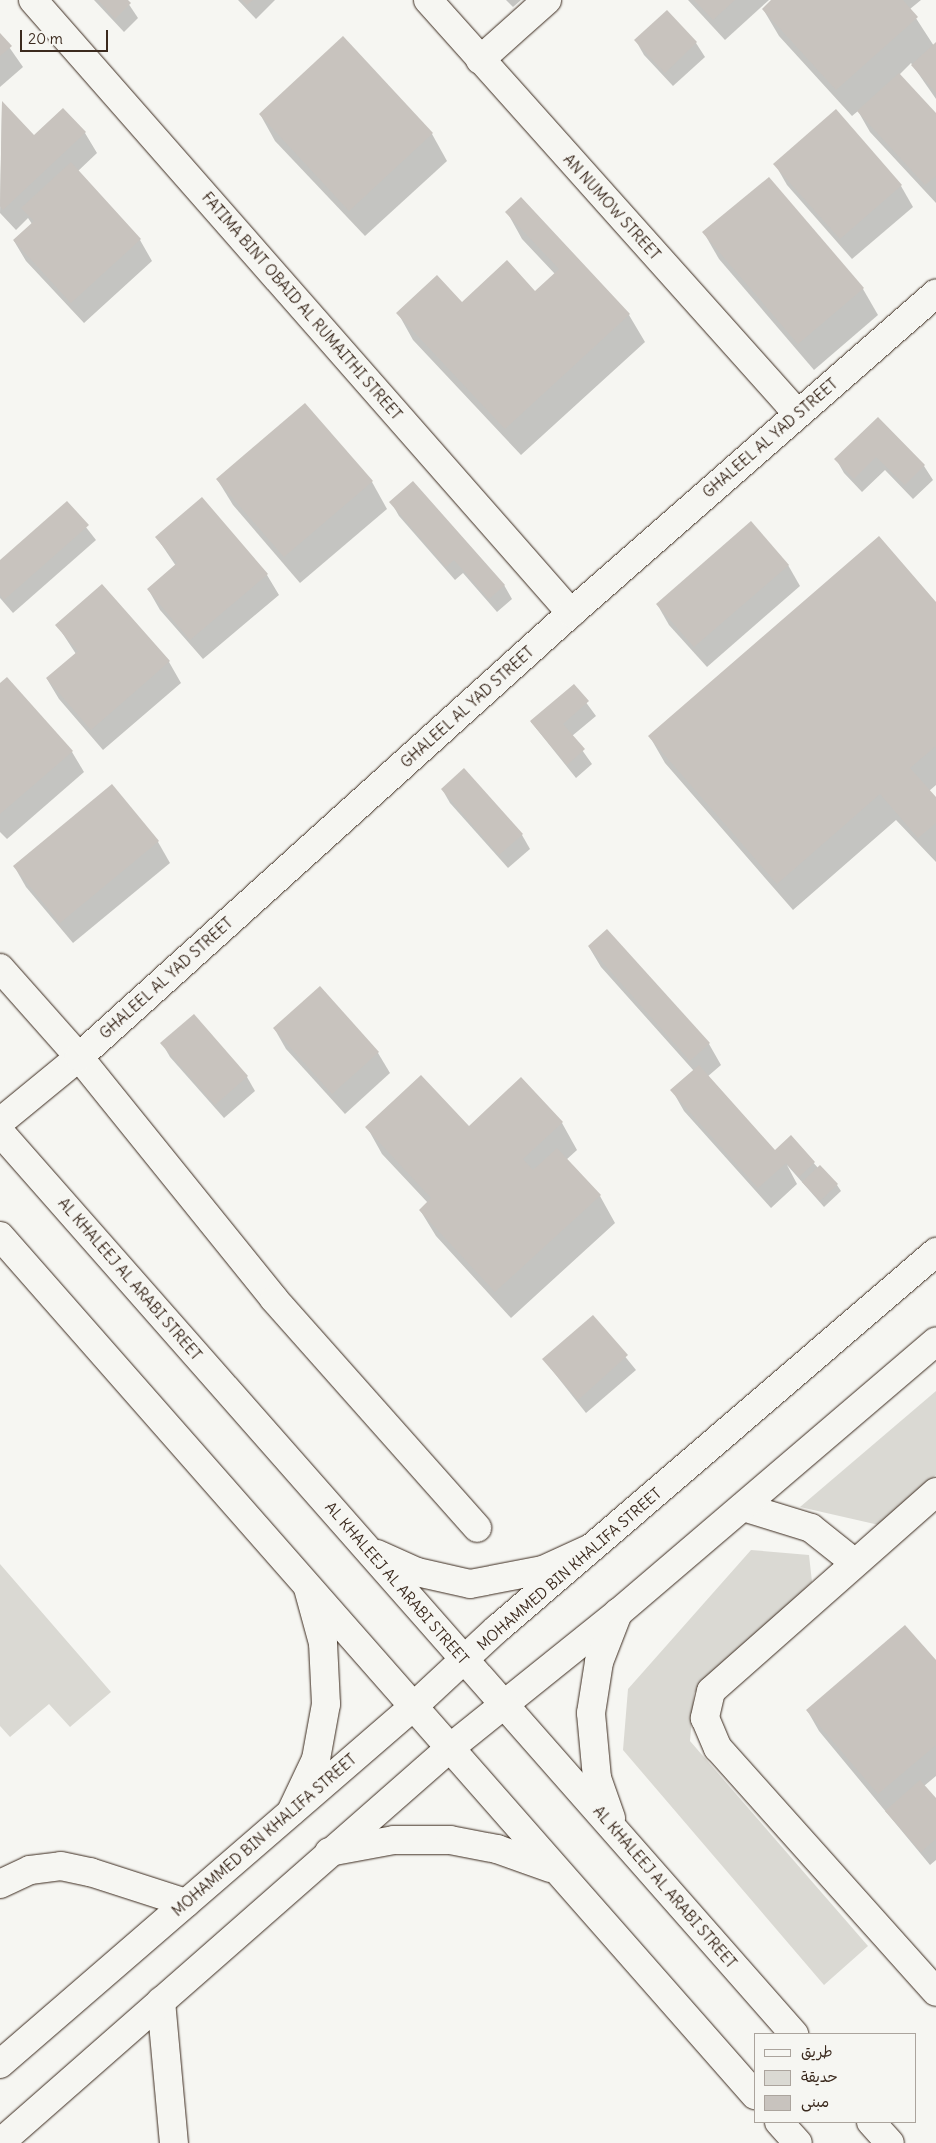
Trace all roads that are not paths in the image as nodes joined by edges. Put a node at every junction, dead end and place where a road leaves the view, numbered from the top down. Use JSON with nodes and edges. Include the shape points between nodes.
{"nodes":[{"id":1,"x":34,"y":0,"type":"edge"},
{"id":2,"x":428,"y":0,"type":"edge"},
{"id":3,"x":547,"y":0,"type":"edge"},
{"id":4,"x":480,"y":60,"type":"junction"},
{"id":5,"x":936,"y":294,"type":"edge"},
{"id":6,"x":797,"y":413,"type":"junction"},
{"id":7,"x":571,"y":613,"type":"junction"},
{"id":8,"x":0,"y":968,"type":"edge"},
{"id":9,"x":79,"y":1057,"type":"junction"},
{"id":10,"x":0,"y":1122,"type":"edge"},
{"id":11,"x":0,"y":1132,"type":"edge"},
{"id":12,"x":0,"y":1236,"type":"edge"},
{"id":13,"x":936,"y":1252,"type":"edge"},
{"id":14,"x":936,"y":1341,"type":"edge"},
{"id":15,"x":936,"y":1492,"type":"edge"},
{"id":16,"x":743,"y":1507,"type":"junction"},
{"id":17,"x":477,"y":1528,"type":"dead end"},
{"id":18,"x":368,"y":1550,"type":"junction"},
{"id":19,"x":589,"y":1550,"type":"junction"},
{"id":20,"x":855,"y":1563,"type":"junction"},
{"id":21,"x":308,"y":1584,"type":"junction"},
{"id":22,"x":618,"y":1613,"type":"junction"},
{"id":23,"x":465,"y":1660,"type":"junction"},
{"id":24,"x":503,"y":1704,"type":"junction"},
{"id":25,"x":414,"y":1706,"type":"junction"},
{"id":26,"x":450,"y":1748,"type":"junction"},
{"id":27,"x":292,"y":1812,"type":"junction"},
{"id":28,"x":621,"y":1837,"type":"junction"},
{"id":29,"x":329,"y":1852,"type":"junction"},
{"id":30,"x":553,"y":1869,"type":"junction"},
{"id":31,"x":0,"y":1884,"type":"edge"},
{"id":32,"x":186,"y":1903,"type":"junction"},
{"id":33,"x":936,"y":1992,"type":"edge"},
{"id":34,"x":162,"y":2001,"type":"junction"},
{"id":35,"x":793,"y":2033,"type":"edge"},
{"id":36,"x":0,"y":2064,"type":"edge"},
{"id":37,"x":754,"y":2094,"type":"edge"},
{"id":38,"x":780,"y":2123,"type":"edge"},
{"id":39,"x":872,"y":2123,"type":"edge"},
{"id":40,"x":0,"y":2143,"type":"edge"},
{"id":41,"x":174,"y":2143,"type":"edge"},
{"id":42,"x":798,"y":2143,"type":"edge"},
{"id":43,"x":890,"y":2143,"type":"edge"}],
"edges":[{"from":1,"to":7,"type":"main road","name":"FATIMA BINT OBAID AL RUMAITHI STREET"},
{"from":2,"to":4,"type":"main road","name":"AN NUMOW STREET"},
{"from":3,"to":4,"type":"main road"},
{"from":4,"to":6,"type":"main road","name":"AN NUMOW STREET"},
{"from":5,"to":6,"type":"main road","name":"GHALEEL AL YAD STREET"},
{"from":6,"to":7,"type":"main road","name":"GHALEEL AL YAD STREET"},
{"from":7,"to":9,"type":"main road","name":"GHALEEL AL YAD STREET"},
{"from":8,"to":9,"type":"main road"},
{"from":9,"to":10,"type":"main road","name":"GHALEEL AL YAD STREET"},
{"from":9,"to":17,"type":"main road","via":[[274,1298]]},
{"from":11,"to":18,"type":"main road","name":"AL KHALEEJ AL ARABI STREET"},
{"from":12,"to":21,"type":"main road"},
{"from":13,"to":19,"type":"main road","name":"MOHAMMED BIN KHALIFA STREET"},
{"from":14,"to":16,"type":"main road"},
{"from":15,"to":20,"type":"main road"},
{"from":16,"to":20,"type":"main road","via":[[812,1528]]},
{"from":16,"to":22,"type":"main road"},
{"from":18,"to":19,"type":"main road","via":[[418,1572],[470,1584],[535,1572]]},
{"from":18,"to":23,"type":"main road","name":"AL KHALEEJ AL ARABI STREET"},
{"from":19,"to":23,"type":"main road","name":"MOHAMMED BIN KHALIFA STREET"},
{"from":20,"to":33,"type":"main road","via":[[711,1690],[705,1718],[718,1748]]},
{"from":21,"to":25,"type":"main road"},
{"from":21,"to":27,"type":"main road","via":[[323,1643],[326,1704],[316,1759]]},
{"from":22,"to":24,"type":"main road"},
{"from":22,"to":28,"type":"main road","via":[[599,1662],[591,1713],[597,1778]]},
{"from":23,"to":24,"type":"main road","name":"AL KHALEEJ AL ARABI STREET"},
{"from":23,"to":25,"type":"main road","name":"MOHAMMED BIN KHALIFA STREET"},
{"from":24,"to":26,"type":"main road"},
{"from":24,"to":28,"type":"main road","name":"AL KHALEEJ AL ARABI STREET"},
{"from":25,"to":26,"type":"main road"},
{"from":25,"to":27,"type":"main road","name":"MOHAMMED BIN KHALIFA STREET"},
{"from":26,"to":29,"type":"main road"},
{"from":26,"to":30,"type":"main road"},
{"from":27,"to":32,"type":"main road","name":"MOHAMMED BIN KHALIFA STREET"},
{"from":28,"to":35,"type":"main road","name":"AL KHALEEJ AL ARABI STREET"},
{"from":29,"to":30,"type":"main road","via":[[394,1840],[450,1840],[497,1849]]},
{"from":29,"to":34,"type":"main road"},
{"from":30,"to":37,"type":"main road"},
{"from":31,"to":32,"type":"main road","via":[[30,1870],[61,1866]]},
{"from":32,"to":36,"type":"main road","name":"MOHAMMED BIN KHALIFA STREET"},
{"from":34,"to":40,"type":"main road"},
{"from":34,"to":41,"type":"main road"},
{"from":38,"to":42,"type":"main road"},
{"from":39,"to":43,"type":"main road"}]}
